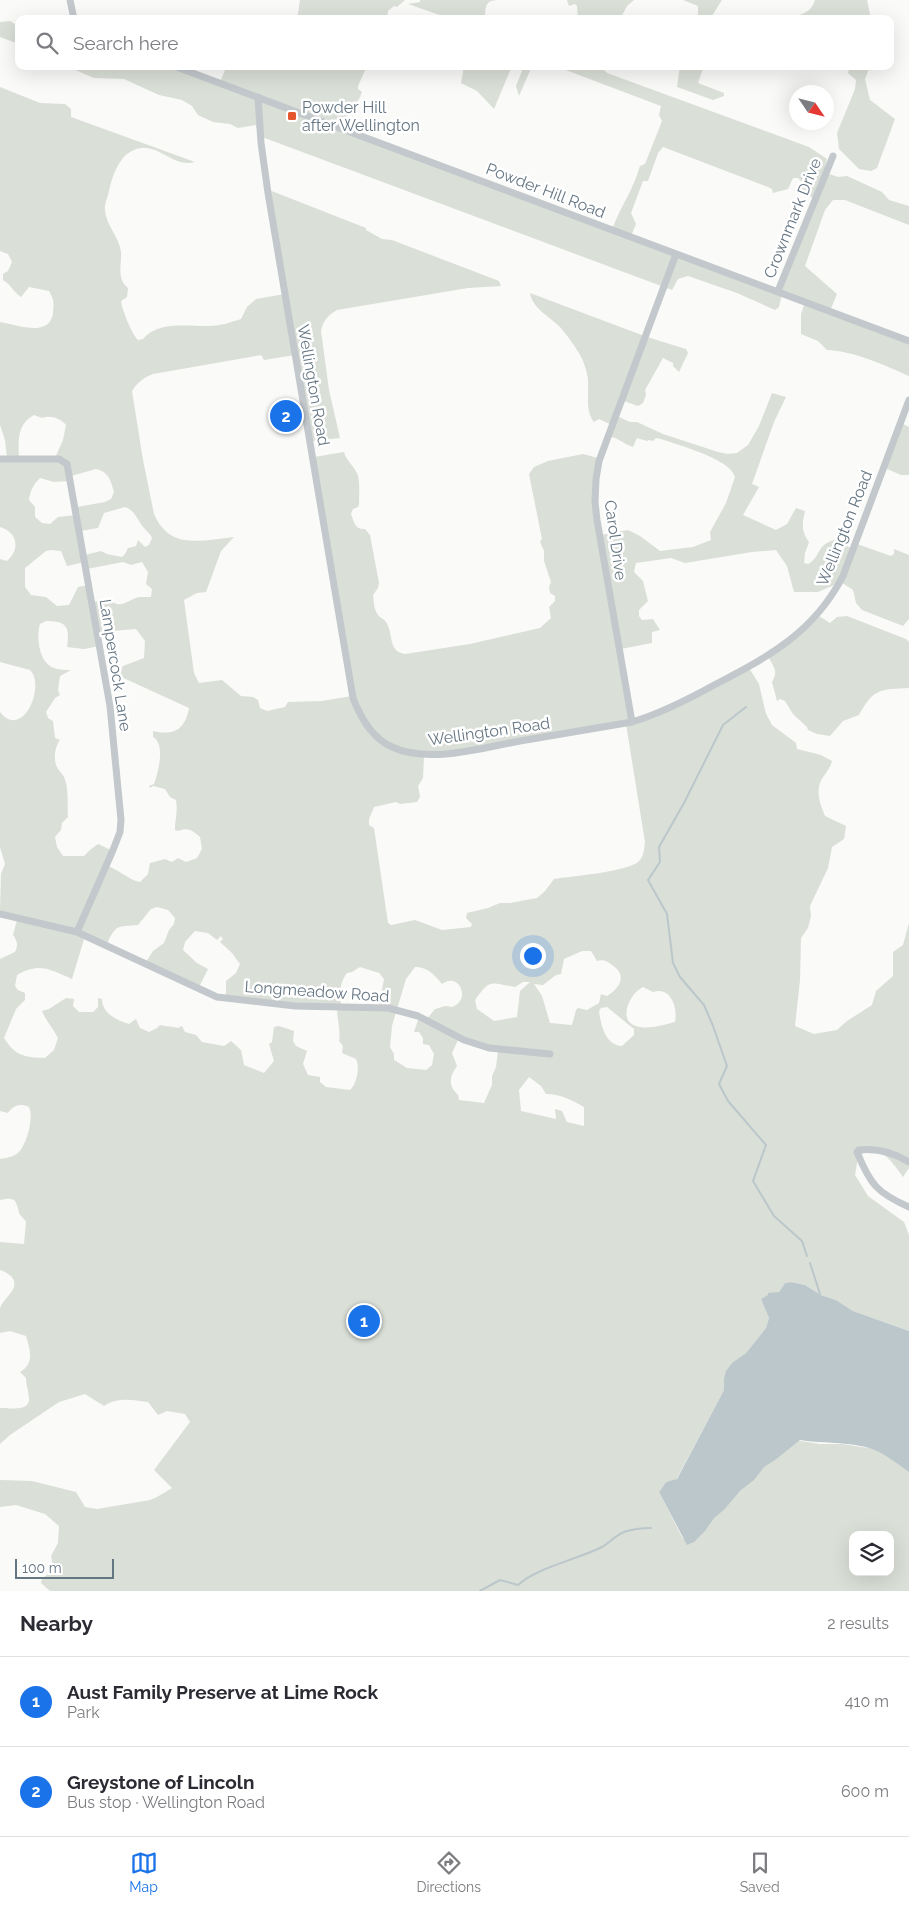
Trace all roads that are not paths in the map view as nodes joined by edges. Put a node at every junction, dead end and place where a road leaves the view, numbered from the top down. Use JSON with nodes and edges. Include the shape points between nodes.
{"nodes":[{"id":1,"x":70,"y":0,"type":"edge"},
{"id":2,"x":73,"y":15,"type":"edge"},
{"id":3,"x":185,"y":70,"type":"edge"},
{"id":4,"x":258,"y":97,"type":"junction"},
{"id":5,"x":833,"y":156,"type":"dead end"},
{"id":6,"x":676,"y":254,"type":"junction"},
{"id":7,"x":778,"y":291,"type":"junction"},
{"id":8,"x":909,"y":341,"type":"edge"},
{"id":9,"x":909,"y":400,"type":"edge"},
{"id":10,"x":0,"y":459,"type":"edge"},
{"id":11,"x":632,"y":722,"type":"junction"},
{"id":12,"x":0,"y":914,"type":"edge"},
{"id":13,"x":77,"y":932,"type":"junction"},
{"id":14,"x":550,"y":1054,"type":"dead end"},
{"id":15,"x":909,"y":1162,"type":"edge"},
{"id":16,"x":909,"y":1207,"type":"edge"}],
"edges":[{"from":1,"to":2,"type":"street"},
{"from":3,"to":4,"type":"street","name":"Powder Hill Road"},
{"from":4,"to":6,"type":"street","name":"Powder Hill Road"},
{"from":4,"to":11,"type":"street","name":"Wellington Road","via":[[268,193],[327,546],[353,698],[363,721],[380,740],[414,754],[448,753]]},
{"from":5,"to":7,"type":"street","name":"Crownmark Drive"},
{"from":6,"to":7,"type":"street","name":"Powder Hill Road"},
{"from":6,"to":11,"type":"street","name":"Carol Drive","via":[[599,461],[596,479],[597,520]]},
{"from":7,"to":8,"type":"street","name":"Powder Hill Road"},
{"from":9,"to":11,"type":"street","name":"Wellington Road","via":[[843,576],[817,616],[785,645],[751,665],[676,705]]},
{"from":10,"to":13,"type":"street","name":"Lampercock Lane","via":[[59,459],[67,464],[108,696],[121,827]]},
{"from":12,"to":13,"type":"street","name":"Longmeadow Road"},
{"from":13,"to":14,"type":"street","name":"Longmeadow Road","via":[[217,997],[295,1006],[388,1008],[418,1016],[464,1040],[489,1048]]},
{"from":15,"to":16,"type":"street","via":[[884,1151],[866,1149],[857,1152],[871,1183],[890,1199]]}]}
